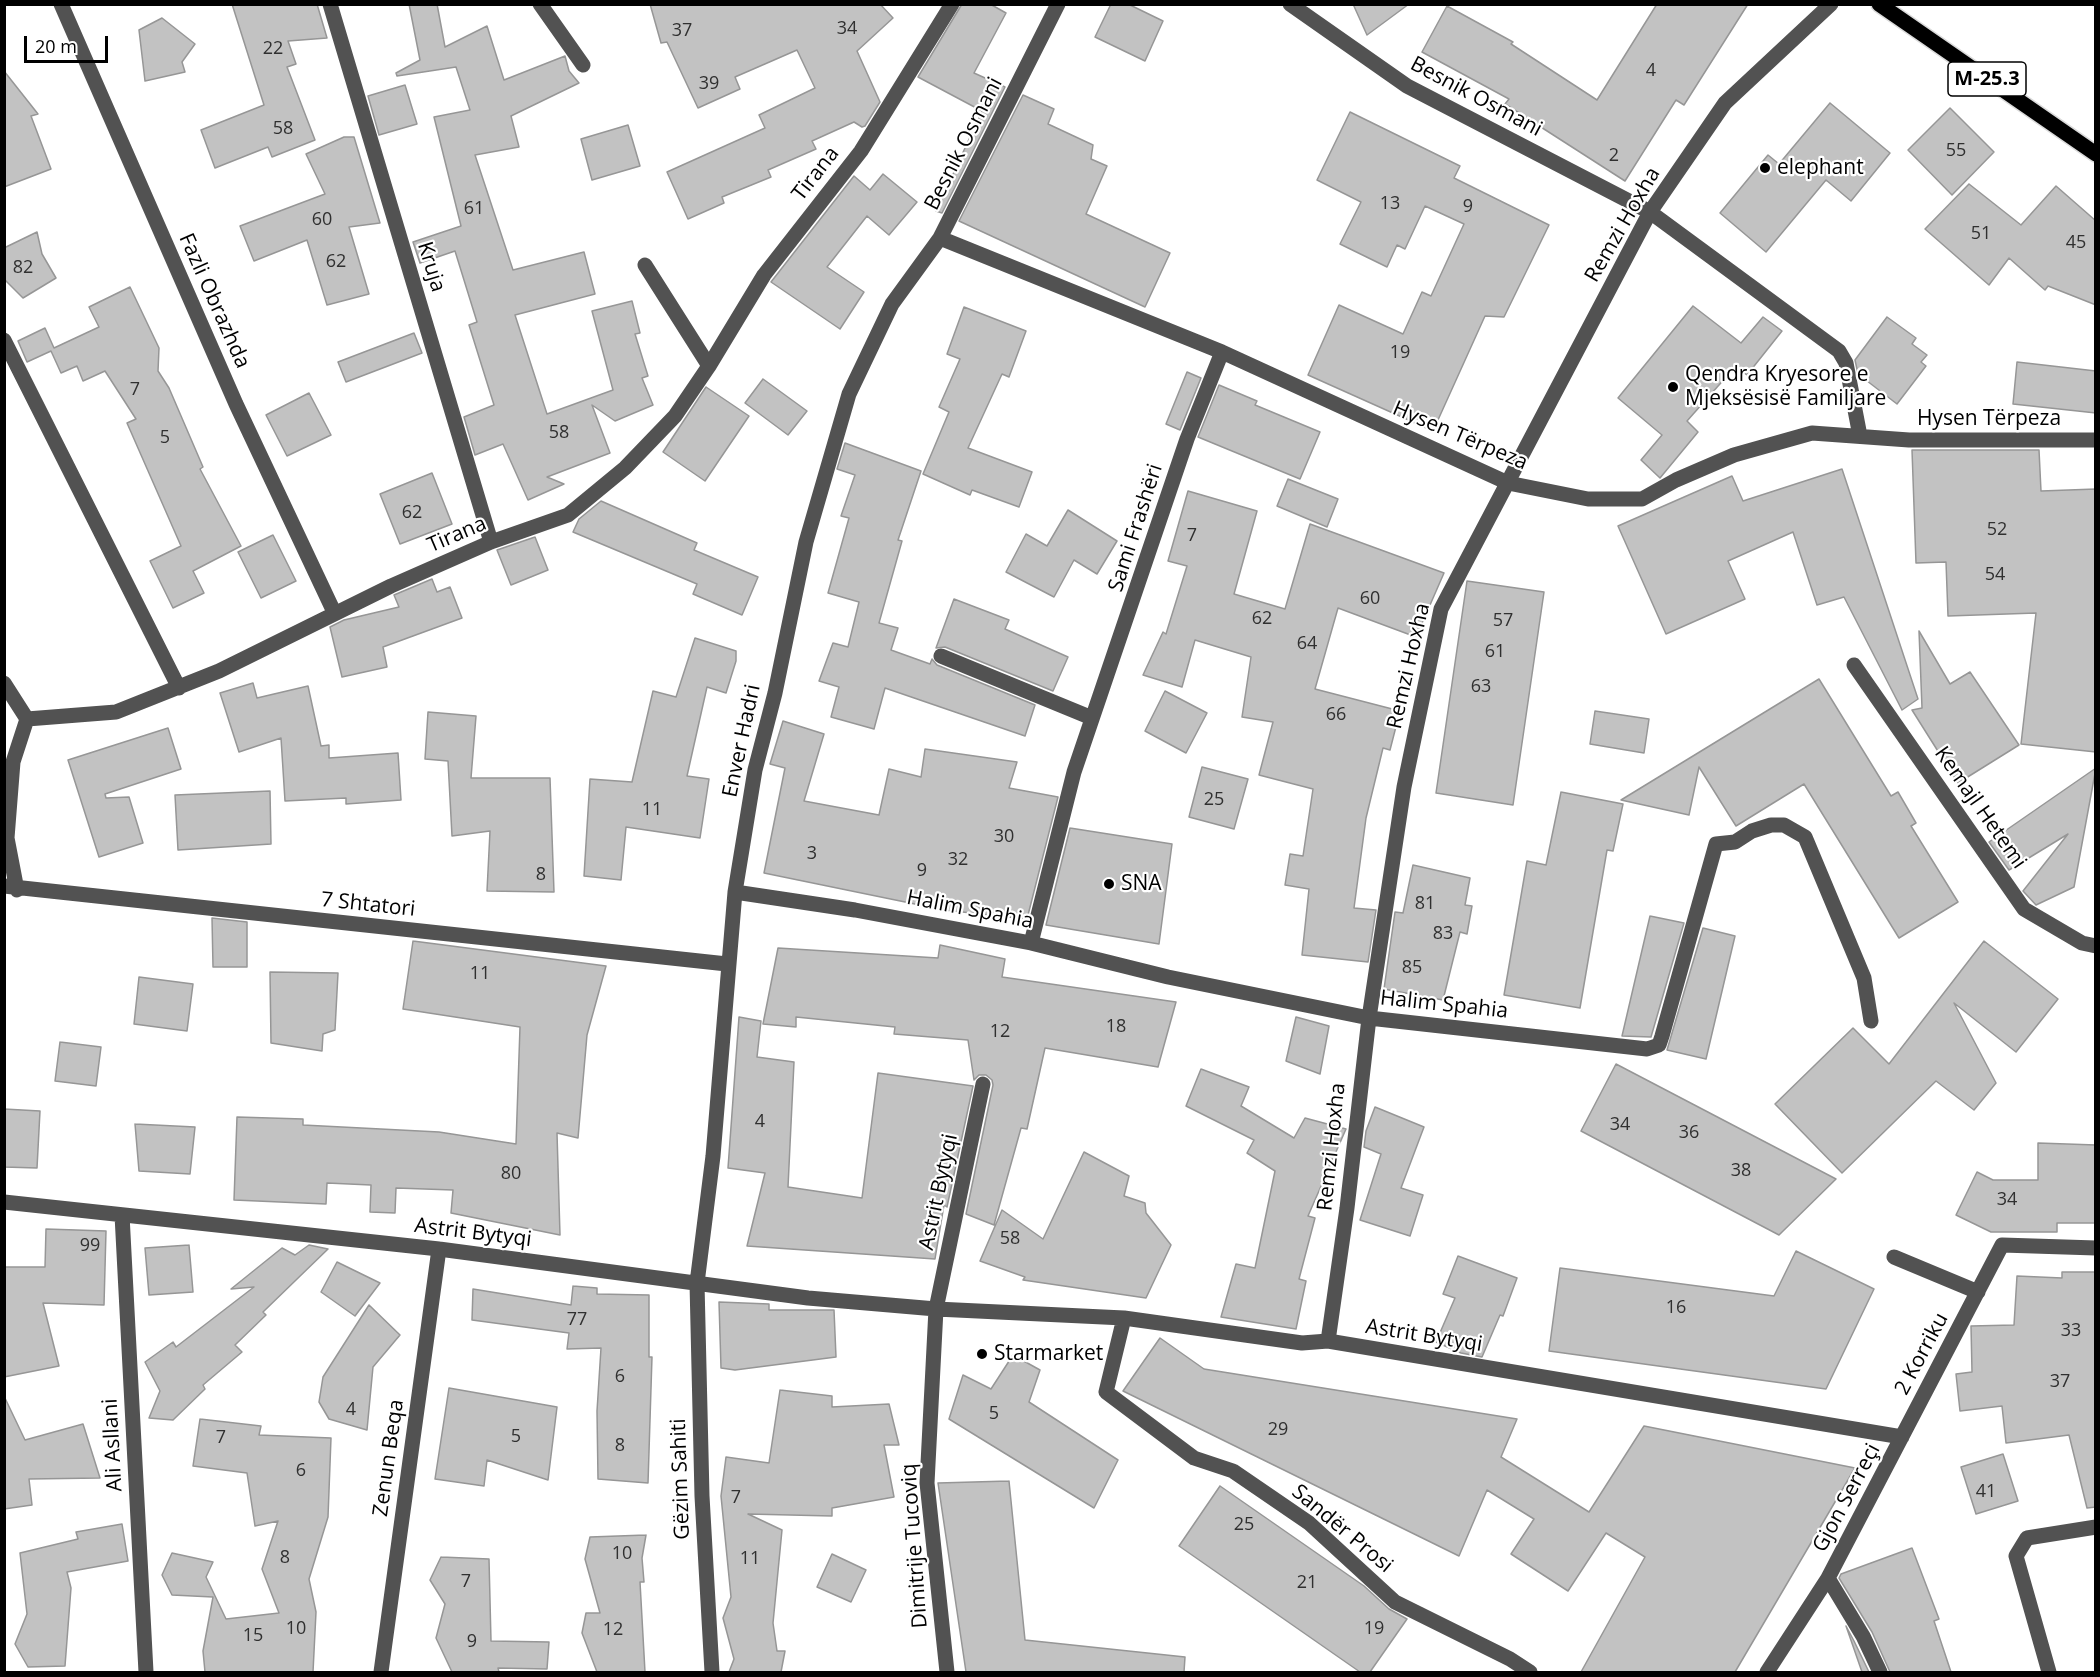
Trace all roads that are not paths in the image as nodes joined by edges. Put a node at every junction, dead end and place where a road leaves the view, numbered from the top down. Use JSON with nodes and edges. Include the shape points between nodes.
{"nodes":[{"id":1,"x":61,"y":4,"type":"edge"},
{"id":2,"x":330,"y":4,"type":"edge"},
{"id":3,"x":540,"y":4,"type":"edge"},
{"id":4,"x":952,"y":4,"type":"edge"},
{"id":5,"x":1058,"y":4,"type":"edge"},
{"id":6,"x":1290,"y":4,"type":"edge"},
{"id":7,"x":1831,"y":4,"type":"edge"},
{"id":8,"x":1879,"y":4,"type":"edge"},
{"id":9,"x":583,"y":65,"type":"dead end"},
{"id":10,"x":2096,"y":154,"type":"edge"},
{"id":11,"x":1650,"y":212,"type":"junction"},
{"id":12,"x":940,"y":238,"type":"junction"},
{"id":13,"x":645,"y":265,"type":"dead end"},
{"id":14,"x":4,"y":340,"type":"edge"},
{"id":15,"x":1222,"y":352,"type":"junction"},
{"id":16,"x":709,"y":366,"type":"junction"},
{"id":17,"x":1860,"y":436,"type":"junction"},
{"id":18,"x":2096,"y":440,"type":"edge"},
{"id":19,"x":1508,"y":483,"type":"junction"},
{"id":20,"x":491,"y":542,"type":"junction"},
{"id":21,"x":334,"y":612,"type":"junction"},
{"id":22,"x":941,"y":656,"type":"dead end"},
{"id":23,"x":1854,"y":664,"type":"dead end"},
{"id":24,"x":4,"y":683,"type":"edge"},
{"id":25,"x":179,"y":688,"type":"junction"},
{"id":26,"x":1092,"y":718,"type":"junction"},
{"id":27,"x":27,"y":719,"type":"junction"},
{"id":28,"x":11,"y":888,"type":"edge"},
{"id":29,"x":735,"y":892,"type":"junction"},
{"id":30,"x":1030,"y":943,"type":"junction"},
{"id":31,"x":2096,"y":946,"type":"edge"},
{"id":32,"x":727,"y":964,"type":"junction"},
{"id":33,"x":1369,"y":1018,"type":"junction"},
{"id":34,"x":1871,"y":1021,"type":"dead end"},
{"id":35,"x":983,"y":1084,"type":"dead end"},
{"id":36,"x":4,"y":1202,"type":"edge"},
{"id":37,"x":122,"y":1215,"type":"junction"},
{"id":38,"x":2096,"y":1248,"type":"edge"},
{"id":39,"x":439,"y":1249,"type":"junction"},
{"id":40,"x":1894,"y":1257,"type":"dead end"},
{"id":41,"x":697,"y":1283,"type":"junction"},
{"id":42,"x":1978,"y":1292,"type":"junction"},
{"id":43,"x":936,"y":1309,"type":"junction"},
{"id":44,"x":1124,"y":1318,"type":"junction"},
{"id":45,"x":1328,"y":1341,"type":"junction"},
{"id":46,"x":1902,"y":1437,"type":"junction"},
{"id":47,"x":2096,"y":1527,"type":"edge"},
{"id":48,"x":1828,"y":1578,"type":"junction"},
{"id":49,"x":146,"y":1672,"type":"edge"},
{"id":50,"x":381,"y":1672,"type":"edge"},
{"id":51,"x":712,"y":1672,"type":"edge"},
{"id":52,"x":947,"y":1672,"type":"edge"},
{"id":53,"x":1530,"y":1672,"type":"edge"},
{"id":54,"x":1767,"y":1672,"type":"edge"},
{"id":55,"x":1880,"y":1672,"type":"edge"},
{"id":56,"x":2049,"y":1672,"type":"edge"}],
"edges":[{"from":1,"to":21,"type":"street","name":"Fazli Obrazhda","via":[[231,393]]},
{"from":2,"to":20,"type":"street","name":"Kruja"},
{"from":3,"to":9,"type":"street"},
{"from":4,"to":16,"type":"street","name":"Tirana","via":[[861,151],[764,275]]},
{"from":5,"to":12,"type":"street","name":"Besnik Osmani"},
{"from":6,"to":11,"type":"street","name":"Besnik Osmani","via":[[1407,86]]},
{"from":7,"to":11,"type":"street","name":"Remzi Hoxha","via":[[1725,103]]},
{"from":8,"to":10,"type":"main road","number":"M-25.3"},
{"from":11,"to":17,"type":"street","name":"Besnik Osmani","via":[[1839,351],[1846,363]]},
{"from":11,"to":19,"type":"street","name":"Remzi Hoxha"},
{"from":12,"to":15,"type":"street","name":"Hysen Tërpeza"},
{"from":12,"to":29,"type":"street","name":"Enver Hadri","via":[[892,304],[849,394],[806,542],[755,770]]},
{"from":13,"to":16,"type":"street"},
{"from":14,"to":25,"type":"street"},
{"from":15,"to":19,"type":"street","name":"Hysen Tërpeza"},
{"from":15,"to":26,"type":"street","name":"Sami Frashëri","via":[[1187,439]]},
{"from":16,"to":20,"type":"street","name":"Tirana","via":[[675,416],[625,468],[568,515]]},
{"from":17,"to":18,"type":"street","name":"Hysen Tërpeza","via":[[1909,440]]},
{"from":17,"to":19,"type":"street","name":"Hysen Tërpeza","via":[[1812,433],[1734,455],[1642,499],[1588,499]]},
{"from":19,"to":33,"type":"street","name":"Remzi Hoxha","via":[[1441,609],[1404,787]]},
{"from":20,"to":21,"type":"street","name":"Tirana"},
{"from":21,"to":25,"type":"street","name":"Tirana"},
{"from":22,"to":26,"type":"street"},
{"from":23,"to":31,"type":"street","name":"Kemajl Hetemi","via":[[2024,909],[2082,944]]},
{"from":24,"to":27,"type":"street"},
{"from":25,"to":27,"type":"street","name":"Tirana","via":[[116,712]]},
{"from":26,"to":30,"type":"street","name":"Sami Frashëri","via":[[1074,772]]},
{"from":27,"to":28,"type":"street","via":[[13,762],[8,838]]},
{"from":28,"to":32,"type":"street","name":"7 Shtatori"},
{"from":29,"to":30,"type":"street","name":"Halim Spahia"},
{"from":29,"to":32,"type":"street","name":"Enver Hadri"},
{"from":30,"to":33,"type":"street","name":"Halim Spahia","via":[[1168,977]]},
{"from":32,"to":41,"type":"street","name":"Enver Hadri","via":[[713,1156]]},
{"from":33,"to":34,"type":"street","name":"Halim Spahia","via":[[1647,1049],[1659,1045],[1716,844],[1736,842],[1771,825],[1784,825],[1805,837],[1864,978]]},
{"from":33,"to":45,"type":"street","name":"Remzi Hoxha"},
{"from":35,"to":43,"type":"street","name":"Astrit Bytyqi"},
{"from":36,"to":37,"type":"street","name":"Astrit Bytyqi"},
{"from":37,"to":39,"type":"street","name":"Astrit Bytyqi"},
{"from":37,"to":49,"type":"street","name":"Ali Asllani"},
{"from":38,"to":42,"type":"street","name":"2 Korriku","via":[[2002,1245]]},
{"from":39,"to":41,"type":"street","name":"Astrit Bytyqi"},
{"from":39,"to":50,"type":"street","name":"Zenun Beqa"},
{"from":40,"to":42,"type":"street"},
{"from":41,"to":43,"type":"street","name":"Astrit Bytyqi"},
{"from":41,"to":51,"type":"street","name":"Gëzim Sahiti","via":[[702,1496]]},
{"from":42,"to":46,"type":"street","name":"2 Korriku"},
{"from":43,"to":44,"type":"street","name":"Astrit Bytyqi"},
{"from":43,"to":52,"type":"street","name":"Dimitrije Tucoviq","via":[[927,1483]]},
{"from":44,"to":45,"type":"street","name":"Astrit Bytyqi","via":[[1302,1342]]},
{"from":44,"to":53,"type":"street","name":"Sandër Prosi","via":[[1106,1392],[1194,1458],[1233,1472],[1309,1523],[1395,1602]]},
{"from":45,"to":46,"type":"street","name":"Astrit Bytyqi"},
{"from":46,"to":48,"type":"street","name":"Gjon Serreçi"},
{"from":47,"to":56,"type":"street","via":[[2027,1538],[2016,1556]]},
{"from":48,"to":54,"type":"street"},
{"from":48,"to":55,"type":"street","name":"Gjon Serreçi"}]}
